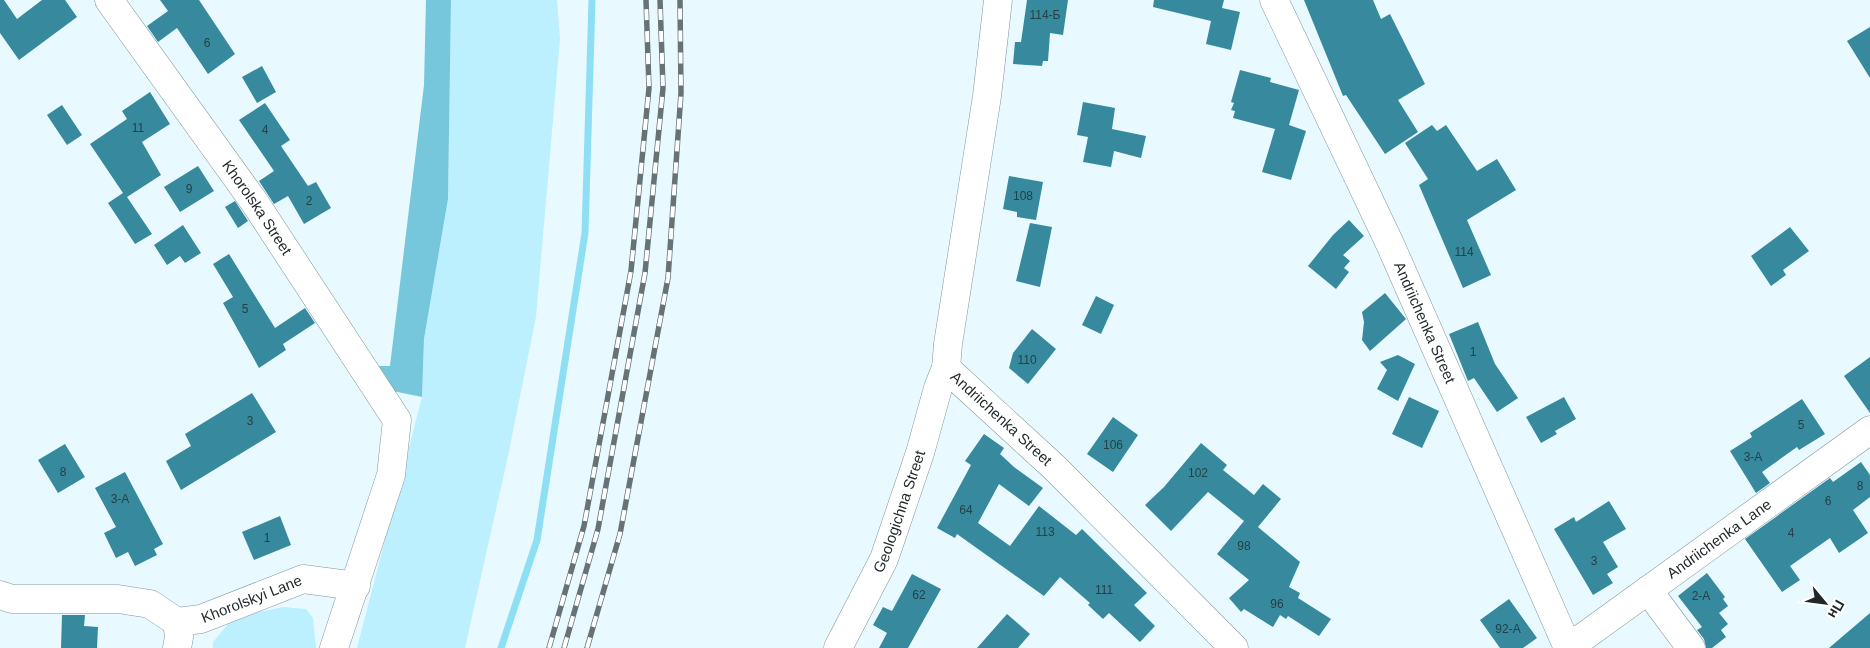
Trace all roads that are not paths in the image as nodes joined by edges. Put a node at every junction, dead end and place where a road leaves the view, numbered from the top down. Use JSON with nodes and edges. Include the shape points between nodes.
{"nodes":[{"id":1,"x":109,"y":0,"type":"edge"},
{"id":2,"x":998,"y":0,"type":"edge"},
{"id":3,"x":1274,"y":0,"type":"edge"},
{"id":4,"x":946,"y":368,"type":"junction"},
{"id":5,"x":1870,"y":430,"type":"edge"},
{"id":6,"x":356,"y":586,"type":"junction"},
{"id":7,"x":1648,"y":590,"type":"junction"},
{"id":8,"x":0,"y":595,"type":"edge"},
{"id":9,"x":177,"y":635,"type":"edge"},
{"id":10,"x":334,"y":648,"type":"edge"},
{"id":11,"x":838,"y":648,"type":"edge"},
{"id":12,"x":1234,"y":648,"type":"edge"},
{"id":13,"x":1568,"y":648,"type":"edge"},
{"id":14,"x":1691,"y":648,"type":"edge"}],
"edges":[{"from":1,"to":6,"type":"street","name":"Khorolska Street","via":[[254,203],[397,420],[391,475]]},
{"from":2,"to":4,"type":"street","name":"Andriichenka Street","via":[[987,96]]},
{"from":3,"to":13,"type":"street","name":"Andriichenka Street","via":[[1390,244]]},
{"from":4,"to":11,"type":"street","name":"Geologichna Street","via":[[884,559]]},
{"from":4,"to":12,"type":"street","name":"Andriichenka Street","via":[[1055,468]]},
{"from":5,"to":7,"type":"street","name":"Andriichenka Lane"},
{"from":6,"to":9,"type":"street","name":"Khorolskyi Lane","via":[[303,579],[201,619]]},
{"from":6,"to":10,"type":"street"},
{"from":7,"to":13,"type":"street","name":"Andriichenka Lane"},
{"from":7,"to":14,"type":"street"},
{"from":8,"to":9,"type":"street","name":"Khorolskyi Lane","via":[[12,599],[118,599],[150,604]]}]}
